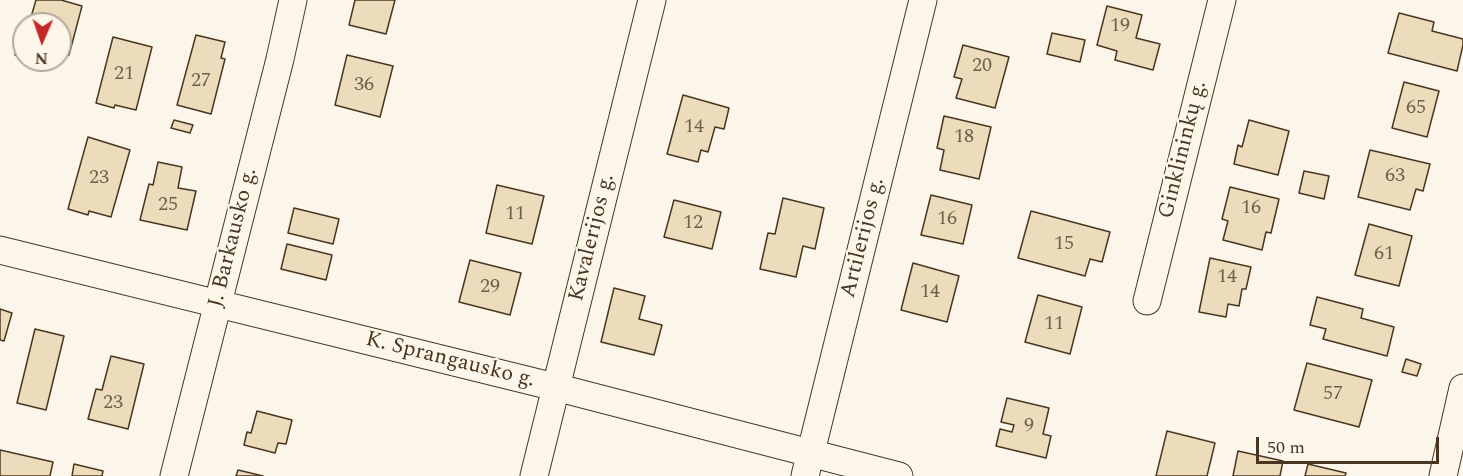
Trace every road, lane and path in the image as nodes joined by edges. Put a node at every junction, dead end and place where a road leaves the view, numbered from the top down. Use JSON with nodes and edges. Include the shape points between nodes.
{"nodes":[{"id":1,"x":293,"y":0,"type":"edge"},
{"id":2,"x":652,"y":0,"type":"edge"},
{"id":3,"x":923,"y":0,"type":"edge"},
{"id":4,"x":1222,"y":0,"type":"edge"},
{"id":5,"x":0,"y":250,"type":"edge"},
{"id":6,"x":1147,"y":301,"type":"dead end"},
{"id":7,"x":216,"y":304,"type":"junction"},
{"id":8,"x":555,"y":387,"type":"junction"},
{"id":9,"x":1463,"y":388,"type":"edge"},
{"id":10,"x":808,"y":465,"type":"edge"},
{"id":11,"x":174,"y":476,"type":"edge"},
{"id":12,"x":534,"y":476,"type":"edge"},
{"id":13,"x":899,"y":476,"type":"edge"},
{"id":14,"x":1443,"y":476,"type":"edge"}],
"edges":[{"from":1,"to":7,"type":"street","name":"J. Barkausko g."},
{"from":2,"to":8,"type":"street","name":"Kavalerijos g."},
{"from":3,"to":10,"type":"street","name":"Artilerijos g."},
{"from":4,"to":6,"type":"street","name":"Ginklininkų g."},
{"from":5,"to":7,"type":"street","name":"K. Sprangausko g."},
{"from":7,"to":8,"type":"street","name":"K. Sprangausko g."},
{"from":7,"to":11,"type":"street","name":"J. Barkausko g."},
{"from":8,"to":10,"type":"street","name":"K. Sprangausko g."},
{"from":8,"to":12,"type":"street","name":"Kavalerijos g."},
{"from":9,"to":14,"type":"street"},
{"from":10,"to":13,"type":"street","name":"K. Sprangausko g."}]}
